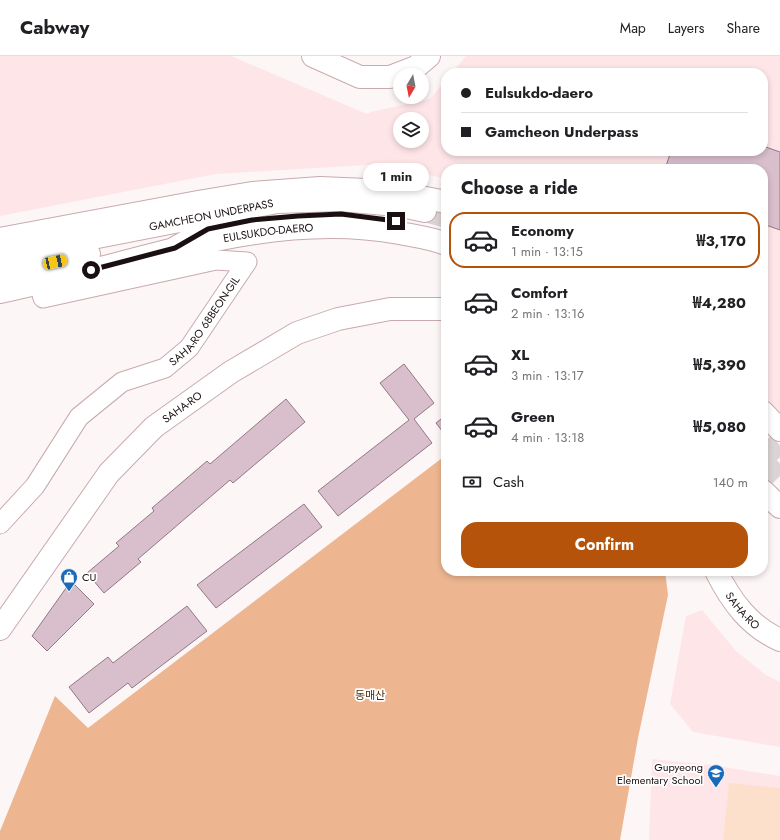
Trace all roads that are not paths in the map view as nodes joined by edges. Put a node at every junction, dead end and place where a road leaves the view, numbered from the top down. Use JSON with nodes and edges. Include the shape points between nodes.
{"nodes":[{"id":1,"x":313,"y":56,"type":"edge"},
{"id":2,"x":429,"y":56,"type":"edge"},
{"id":3,"x":219,"y":198,"type":"junction"},
{"id":4,"x":441,"y":201,"type":"tunnel mouth"},
{"id":5,"x":189,"y":219,"type":"junction"},
{"id":6,"x":208,"y":229,"type":"junction"},
{"id":7,"x":0,"y":239,"type":"edge"},
{"id":8,"x":441,"y":242,"type":"edge"},
{"id":9,"x":175,"y":248,"type":"junction"},
{"id":10,"x":0,"y":255,"type":"edge"},
{"id":11,"x":0,"y":271,"type":"edge"},
{"id":12,"x":39,"y":283,"type":"junction"},
{"id":13,"x":0,"y":292,"type":"edge"},
{"id":14,"x":441,"y":309,"type":"edge"},
{"id":15,"x":768,"y":417,"type":"edge"},
{"id":16,"x":780,"y":430,"type":"edge"},
{"id":17,"x":768,"y":496,"type":"edge"},
{"id":18,"x":780,"y":507,"type":"edge"},
{"id":19,"x":0,"y":524,"type":"edge"},
{"id":20,"x":718,"y":576,"type":"edge"},
{"id":21,"x":0,"y":629,"type":"edge"},
{"id":22,"x":780,"y":640,"type":"edge"}],
"edges":[{"from":1,"to":2,"type":"main road","via":[[360,77],[390,77],[416,67]]},
{"from":3,"to":4,"type":"main road","via":[[320,188],[390,191]]},
{"from":3,"to":5,"type":"main road"},
{"from":3,"to":7,"type":"main road"},
{"from":5,"to":6,"type":"main road","name":"GAMCHEON UNDERPASS","via":[[277,202],[332,200],[397,206],[423,219],[341,214],[252,220]]},
{"from":5,"to":10,"type":"main road","name":"GAMCHEON UNDERPASS"},
{"from":6,"to":9,"type":"main road"},
{"from":6,"to":11,"type":"main road","name":"GAMCHEON UNDERPASS","via":[[55,262]]},
{"from":8,"to":9,"type":"main road","name":"EULSUKDO-DAERO","via":[[380,229],[332,226],[250,233]]},
{"from":9,"to":12,"type":"main road","name":"EULSUKDO-DAERO"},
{"from":12,"to":13,"type":"main road","name":"EULSUKDO-DAERO"},
{"from":12,"to":19,"type":"street","name":"SAHA-RO 68BEON-GIL","via":[[43,298],[216,260],[247,262],[189,348],[165,368],[122,382],[79,417],[35,486]]},
{"from":14,"to":21,"type":"main road","name":"SAHA-RO","via":[[390,309],[338,318],[297,333],[231,372],[154,427],[108,473]]},
{"from":15,"to":16,"type":"main road"},
{"from":17,"to":18,"type":"main road"},
{"from":20,"to":22,"type":"main road","name":"SAHA-RO","via":[[726,591],[749,620]]}]}
